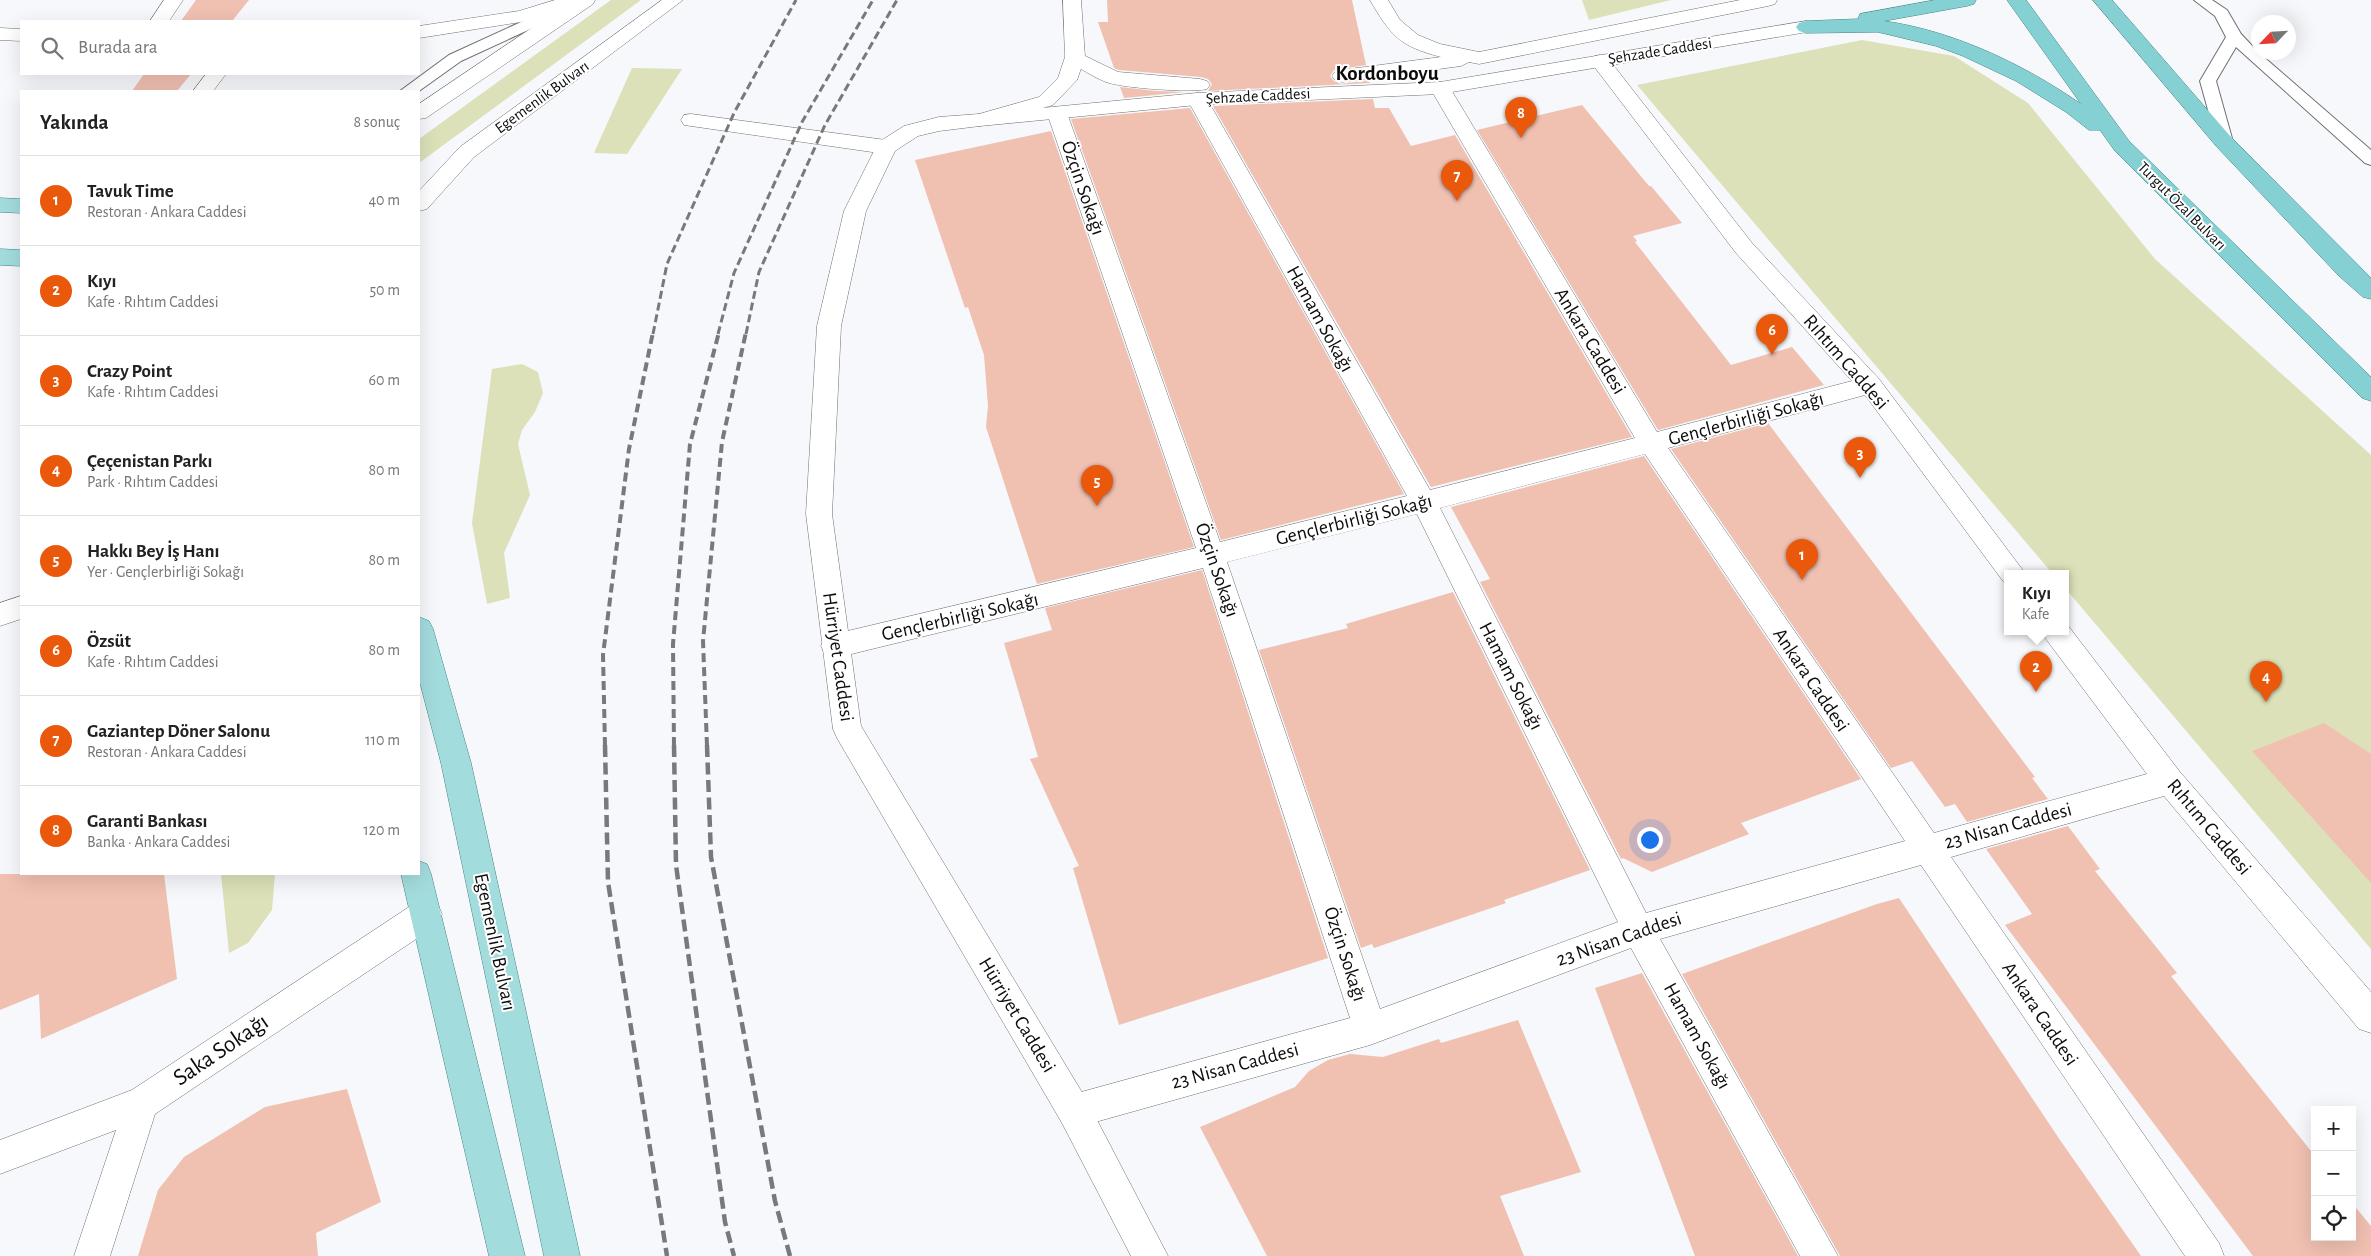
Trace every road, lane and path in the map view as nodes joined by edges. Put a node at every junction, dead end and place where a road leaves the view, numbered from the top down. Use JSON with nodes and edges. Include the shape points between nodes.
{"nodes":[{"id":1,"x":174,"y":0,"type":"edge"},
{"id":2,"x":576,"y":0,"type":"edge"},
{"id":3,"x":584,"y":0,"type":"edge"},
{"id":4,"x":674,"y":0,"type":"edge"},
{"id":5,"x":1072,"y":0,"type":"edge"},
{"id":6,"x":1379,"y":0,"type":"edge"},
{"id":7,"x":1768,"y":0,"type":"edge"},
{"id":8,"x":1967,"y":0,"type":"edge"},
{"id":9,"x":2016,"y":0,"type":"edge"},
{"id":10,"x":2102,"y":0,"type":"edge"},
{"id":11,"x":2202,"y":0,"type":"edge"},
{"id":12,"x":160,"y":20,"type":"edge"},
{"id":13,"x":1806,"y":27,"type":"junction"},
{"id":14,"x":420,"y":32,"type":"edge"},
{"id":15,"x":0,"y":34,"type":"edge"},
{"id":16,"x":20,"y":35,"type":"edge"},
{"id":17,"x":2234,"y":37,"type":"junction"},
{"id":18,"x":1075,"y":57,"type":"junction"},
{"id":19,"x":1479,"y":58,"type":"junction"},
{"id":20,"x":1600,"y":61,"type":"junction"},
{"id":21,"x":215,"y":75,"type":"edge"},
{"id":22,"x":1440,"y":88,"type":"junction"},
{"id":23,"x":203,"y":90,"type":"edge"},
{"id":24,"x":409,"y":90,"type":"edge"},
{"id":25,"x":1197,"y":99,"type":"junction"},
{"id":26,"x":420,"y":112,"type":"edge"},
{"id":27,"x":1057,"y":113,"type":"junction"},
{"id":28,"x":691,"y":120,"type":"dead end"},
{"id":29,"x":980,"y":120,"type":"junction"},
{"id":30,"x":2224,"y":142,"type":"junction"},
{"id":31,"x":2122,"y":146,"type":"junction"},
{"id":32,"x":886,"y":147,"type":"junction"},
{"id":33,"x":2371,"y":159,"type":"edge"},
{"id":34,"x":420,"y":203,"type":"edge"},
{"id":35,"x":0,"y":205,"type":"edge"},
{"id":36,"x":20,"y":206,"type":"edge"},
{"id":37,"x":0,"y":257,"type":"edge"},
{"id":38,"x":20,"y":258,"type":"edge"},
{"id":39,"x":2371,"y":291,"type":"edge"},
{"id":40,"x":1870,"y":385,"type":"junction"},
{"id":41,"x":2371,"y":392,"type":"edge"},
{"id":42,"x":1651,"y":444,"type":"junction"},
{"id":43,"x":1424,"y":502,"type":"junction"},
{"id":44,"x":1212,"y":556,"type":"junction"},
{"id":45,"x":2010,"y":570,"type":"edge"},
{"id":46,"x":20,"y":608,"type":"edge"},
{"id":47,"x":0,"y":615,"type":"edge"},
{"id":48,"x":420,"y":634,"type":"edge"},
{"id":49,"x":2059,"y":635,"type":"edge"},
{"id":50,"x":835,"y":646,"type":"junction"},
{"id":51,"x":2170,"y":781,"type":"junction"},
{"id":52,"x":1926,"y":848,"type":"junction"},
{"id":53,"x":416,"y":875,"type":"edge"},
{"id":54,"x":426,"y":914,"type":"junction"},
{"id":55,"x":1638,"y":930,"type":"junction"},
{"id":56,"x":2371,"y":1016,"type":"edge"},
{"id":57,"x":1370,"y":1029,"type":"junction"},
{"id":58,"x":142,"y":1103,"type":"junction"},
{"id":59,"x":1074,"y":1111,"type":"junction"},
{"id":60,"x":0,"y":1156,"type":"edge"},
{"id":61,"x":92,"y":1256,"type":"edge"},
{"id":62,"x":506,"y":1256,"type":"edge"},
{"id":63,"x":562,"y":1256,"type":"edge"},
{"id":64,"x":1150,"y":1256,"type":"edge"},
{"id":65,"x":1820,"y":1256,"type":"edge"},
{"id":66,"x":2206,"y":1256,"type":"edge"}],
"edges":[{"from":1,"to":12,"type":"street"},
{"from":2,"to":14,"type":"street","via":[[521,16]]},
{"from":3,"to":24,"type":"lane","via":[[455,58]]},
{"from":3,"to":26,"type":"street"},
{"from":4,"to":34,"type":"street","name":"Egemenlik Bulvarı","via":[[467,152]]},
{"from":5,"to":18,"type":"street"},
{"from":6,"to":19,"type":"street","name":"Şehzade Caddesi","via":[[1394,25],[1417,43]]},
{"from":7,"to":19,"type":"street","name":"Şehzade Caddesi"},
{"from":8,"to":13,"type":"highway"},
{"from":9,"to":31,"type":"highway","name":"Turgut Özal Bulvarı"},
{"from":10,"to":30,"type":"highway"},
{"from":11,"to":17,"type":"lane","via":[[2221,13]]},
{"from":13,"to":20,"type":"street","name":"Şehzade Caddesi"},
{"from":13,"to":31,"type":"highway","via":[[1885,27],[1951,44],[2010,69],[2071,105]]},
{"from":15,"to":16,"type":"street"},
{"from":17,"to":30,"type":"lane","via":[[2208,81]]},
{"from":17,"to":33,"type":"lane"},
{"from":18,"to":19,"type":"street","via":[[1113,78],[1180,85],[1247,85]]},
{"from":18,"to":29,"type":"street","via":[[1067,80],[1046,101]]},
{"from":20,"to":22,"type":"street","name":"Şehzade Caddesi"},
{"from":20,"to":40,"type":"street","name":"Rıhtım Caddesi","via":[[1744,248]]},
{"from":21,"to":23,"type":"street"},
{"from":22,"to":25,"type":"street","name":"Şehzade Caddesi"},
{"from":22,"to":42,"type":"street","name":"Ankara Caddesi"},
{"from":25,"to":27,"type":"street","name":"Şehzade Caddesi"},
{"from":25,"to":43,"type":"street","name":"Hamam Sokağı"},
{"from":27,"to":29,"type":"street","name":"Şehzade Caddesi"},
{"from":27,"to":44,"type":"street","name":"Özçin Sokağı"},
{"from":28,"to":32,"type":"street"},
{"from":29,"to":32,"type":"street","via":[[939,124],[911,131]]},
{"from":30,"to":39,"type":"highway"},
{"from":31,"to":41,"type":"highway","name":"Turgut Özal Bulvarı"},
{"from":32,"to":50,"type":"street","name":"Hürriyet Caddesi","via":[[855,211],[829,326],[819,514]]},
{"from":35,"to":36,"type":"main road"},
{"from":37,"to":38,"type":"main road"},
{"from":40,"to":42,"type":"street","name":"Gençlerbirliği Sokağı"},
{"from":40,"to":45,"type":"street","name":"Rıhtım Caddesi"},
{"from":42,"to":43,"type":"street","name":"Gençlerbirliği Sokağı"},
{"from":42,"to":52,"type":"street","name":"Ankara Caddesi"},
{"from":43,"to":44,"type":"street","name":"Gençlerbirliği Sokağı"},
{"from":43,"to":55,"type":"street","name":"Hamam Sokağı"},
{"from":44,"to":50,"type":"street","name":"Gençlerbirliği Sokağı"},
{"from":44,"to":57,"type":"street","name":"Özçin Sokağı"},
{"from":46,"to":47,"type":"street"},
{"from":48,"to":63,"type":"main road","name":"Egemenlik Bulvarı","via":[[456,764]]},
{"from":49,"to":51,"type":"street","name":"Rıhtım Caddesi"},
{"from":50,"to":59,"type":"street","name":"Hürriyet Caddesi","via":[[847,729]]},
{"from":51,"to":52,"type":"street","name":"23 Nisan Caddesi"},
{"from":51,"to":56,"type":"street","name":"Rıhtım Caddesi"},
{"from":52,"to":55,"type":"street","name":"23 Nisan Caddesi"},
{"from":52,"to":66,"type":"street","name":"Ankara Caddesi"},
{"from":53,"to":54,"type":"main road"},
{"from":54,"to":58,"type":"street","name":"Saka Sokağı"},
{"from":54,"to":62,"type":"main road"},
{"from":55,"to":57,"type":"street","name":"23 Nisan Caddesi"},
{"from":55,"to":65,"type":"street","name":"Hamam Sokağı"},
{"from":57,"to":59,"type":"street","name":"23 Nisan Caddesi"},
{"from":58,"to":60,"type":"street","name":"Saka Sokağı"},
{"from":58,"to":61,"type":"street"},
{"from":59,"to":64,"type":"street","name":"Hürriyet Caddesi"}]}
